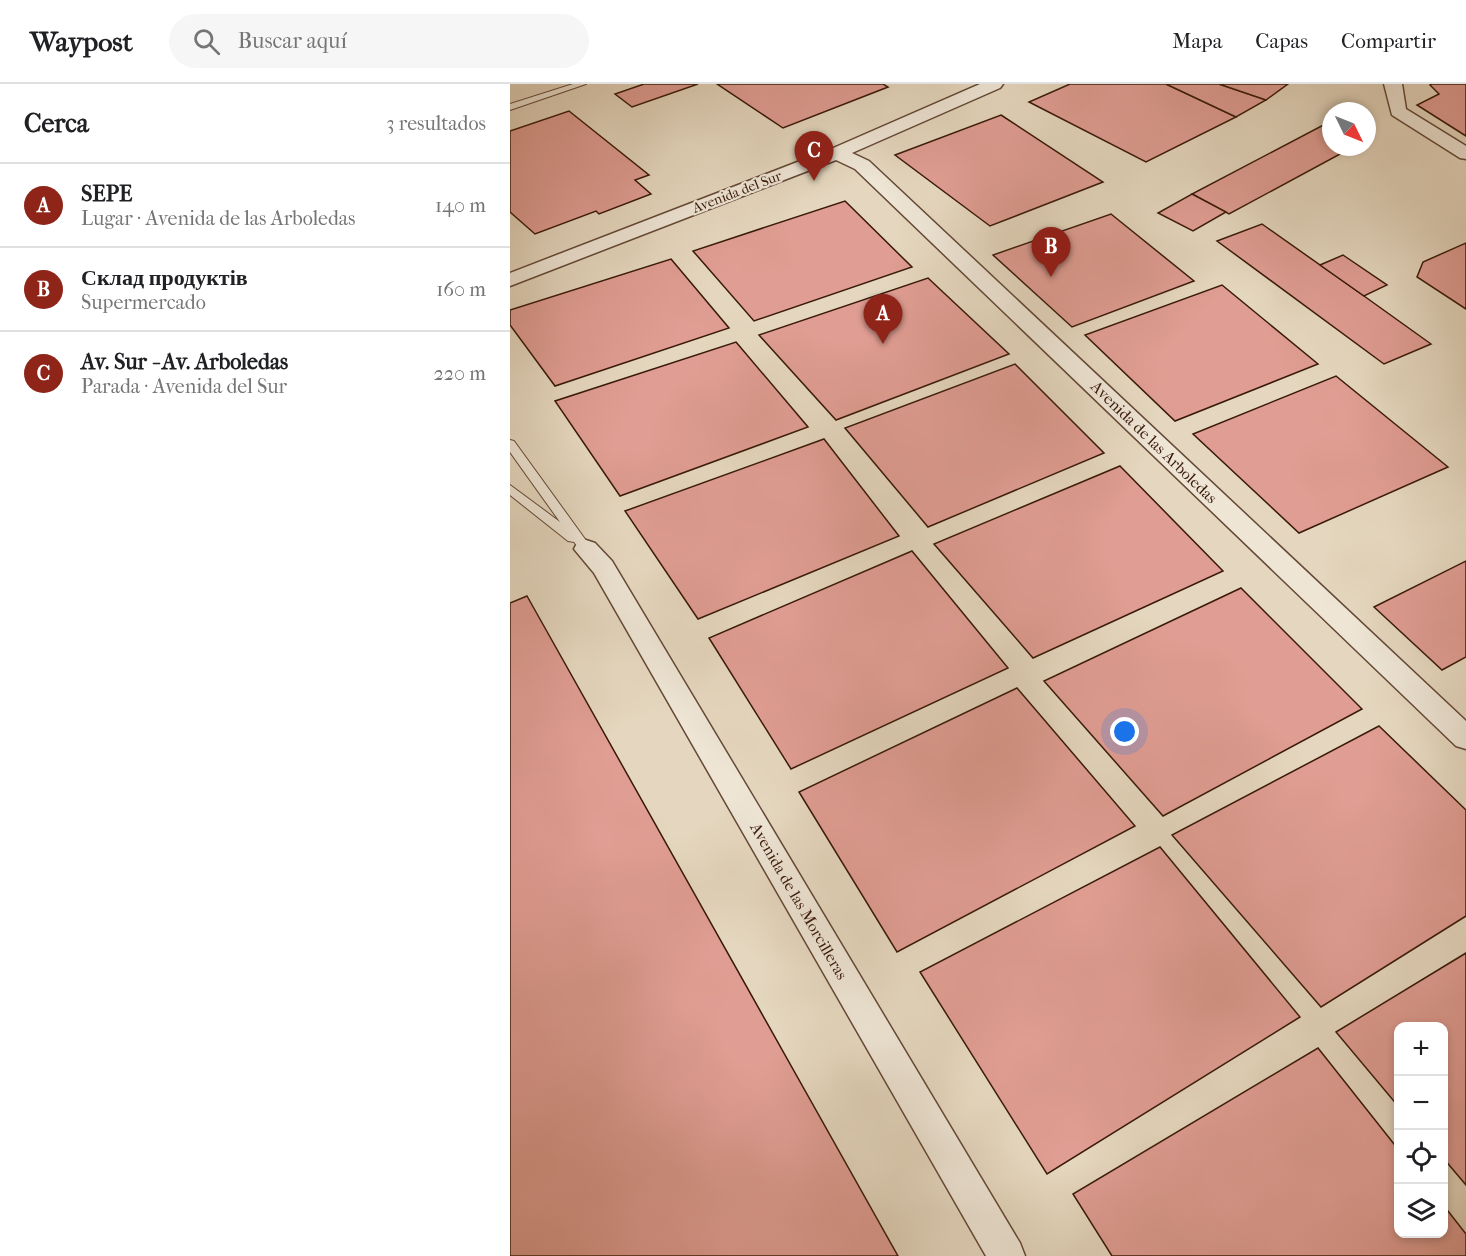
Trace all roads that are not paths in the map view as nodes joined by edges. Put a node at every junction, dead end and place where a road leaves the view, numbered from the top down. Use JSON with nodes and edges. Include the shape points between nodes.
{"nodes":[{"id":1,"x":582,"y":84,"type":"edge"},
{"id":2,"x":994,"y":84,"type":"edge"},
{"id":3,"x":1394,"y":84,"type":"edge"},
{"id":4,"x":510,"y":107,"type":"edge"},
{"id":5,"x":837,"y":153,"type":"junction"},
{"id":6,"x":1466,"y":154,"type":"edge"},
{"id":7,"x":510,"y":280,"type":"edge"},
{"id":8,"x":510,"y":444,"type":"edge"},
{"id":9,"x":510,"y":489,"type":"edge"},
{"id":10,"x":586,"y":549,"type":"junction"},
{"id":11,"x":1466,"y":738,"type":"edge"},
{"id":12,"x":1007,"y":1256,"type":"edge"}],
"edges":[{"from":1,"to":4,"type":"lane"},
{"from":2,"to":5,"type":"street","name":"Avenida del Sur"},
{"from":3,"to":6,"type":"street","via":[[1398,111]]},
{"from":5,"to":7,"type":"street","name":"Avenida del Sur"},
{"from":5,"to":11,"type":"street","name":"Avenida de las Arboledas","via":[[862,165]]},
{"from":8,"to":10,"type":"lane"},
{"from":9,"to":10,"type":"lane"},
{"from":10,"to":12,"type":"street","name":"Avenida de las Morcilleras","via":[[603,567]]}]}
